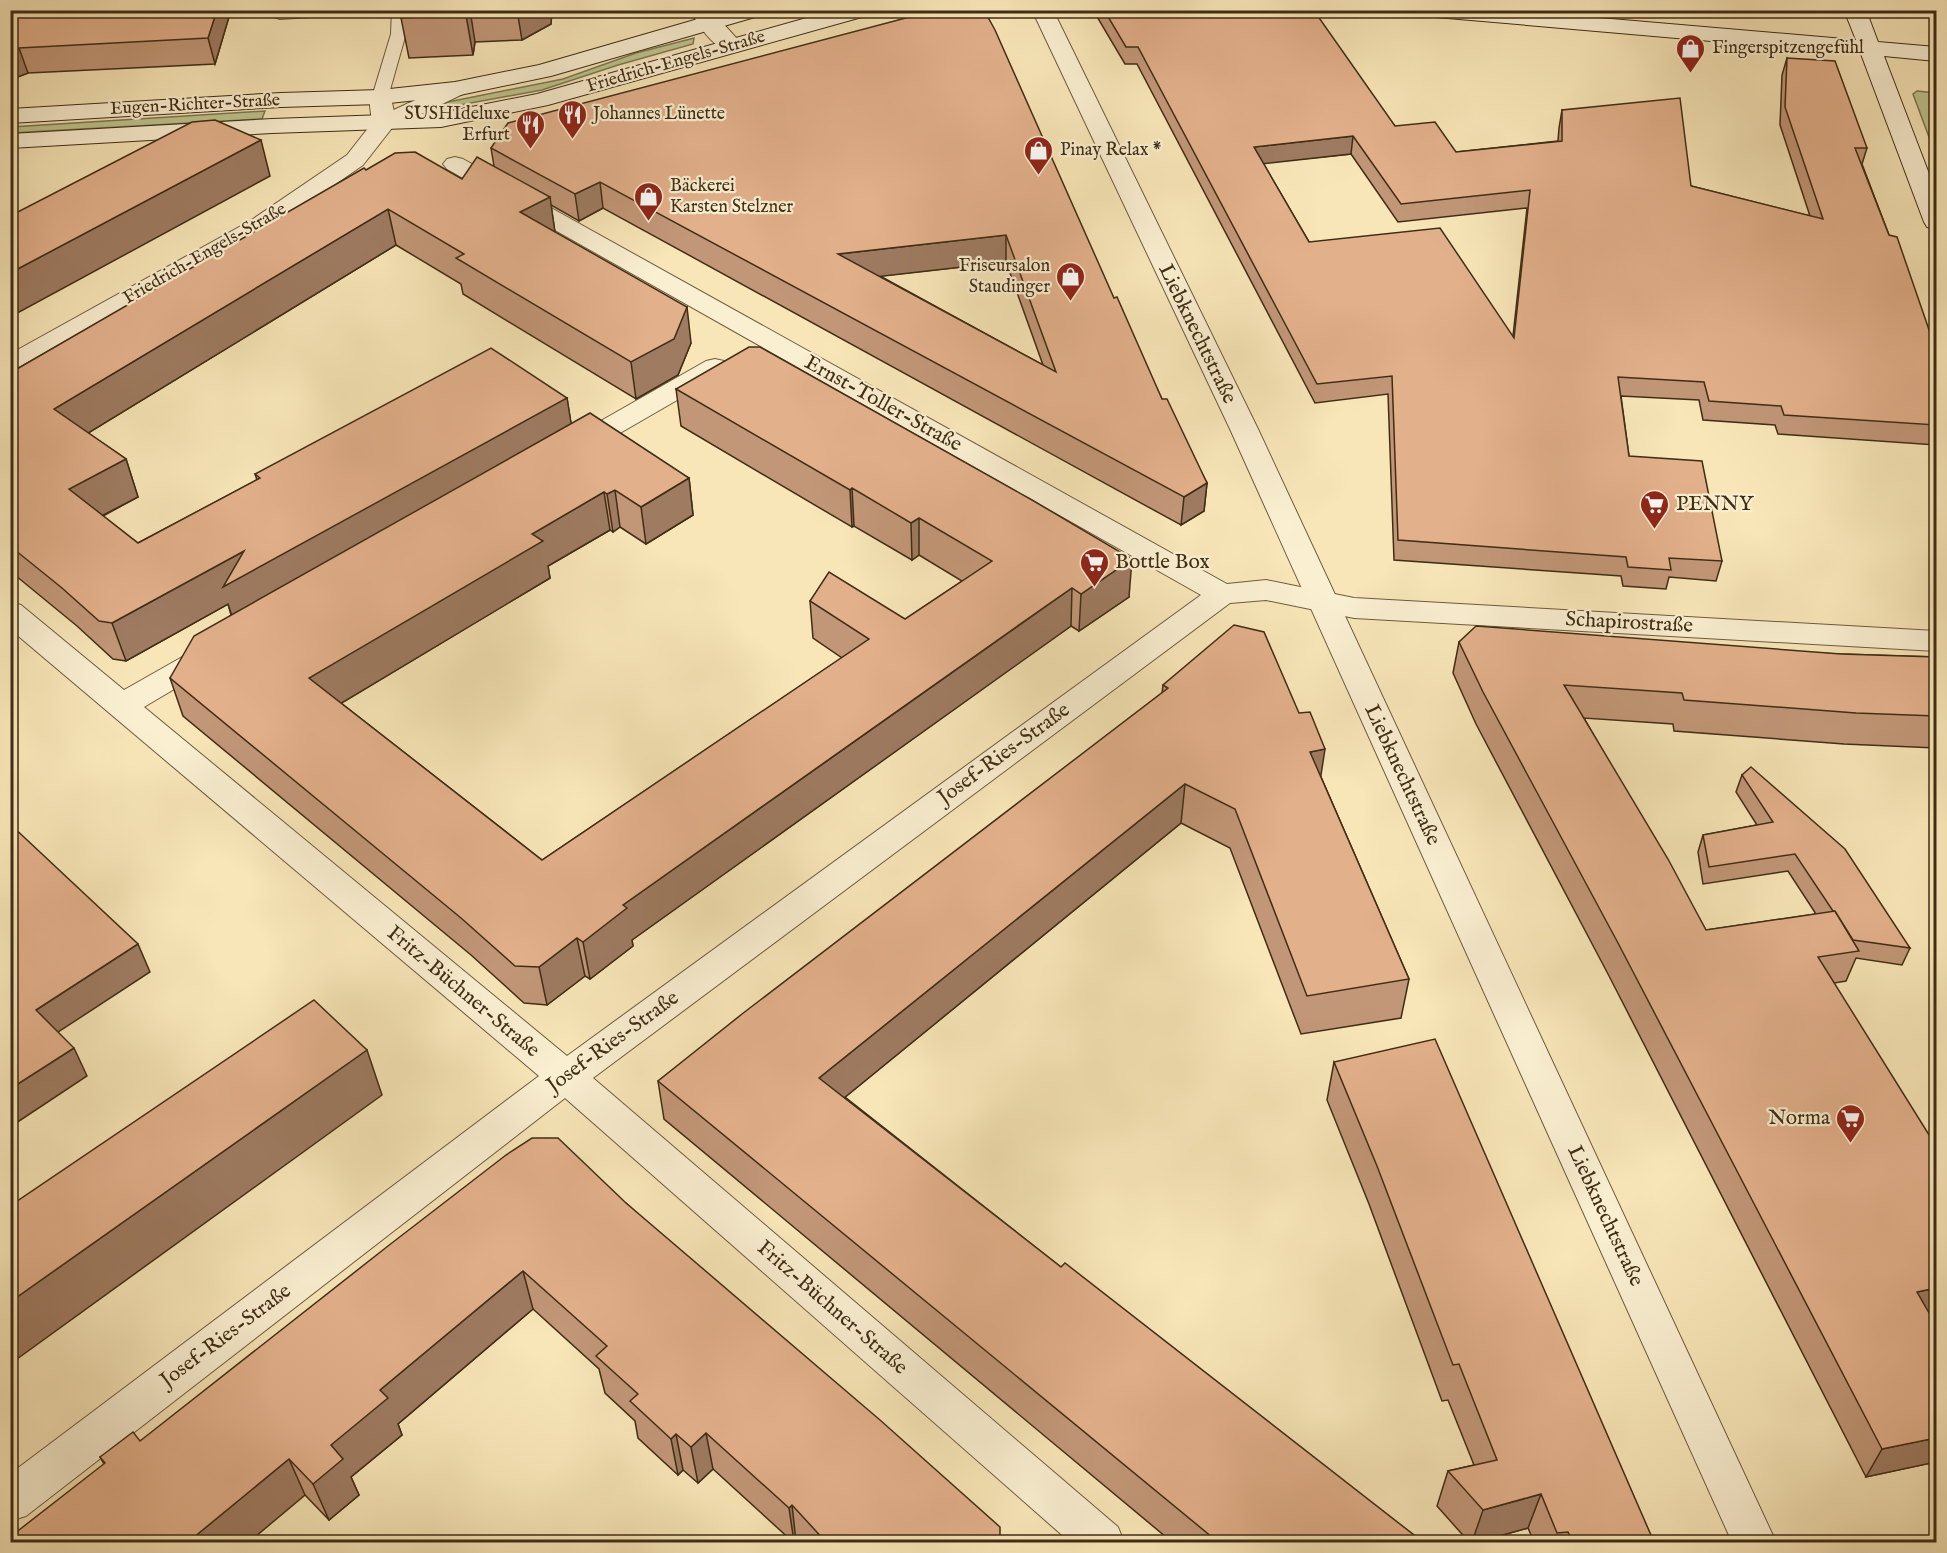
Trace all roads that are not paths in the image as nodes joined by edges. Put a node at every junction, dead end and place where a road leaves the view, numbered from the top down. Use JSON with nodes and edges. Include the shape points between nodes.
{"nodes":[{"id":1,"x":280,"y":10,"type":"edge"},
{"id":2,"x":343,"y":10,"type":"edge"},
{"id":3,"x":400,"y":10,"type":"edge"},
{"id":4,"x":754,"y":10,"type":"edge"},
{"id":5,"x":861,"y":10,"type":"edge"},
{"id":6,"x":1042,"y":10,"type":"edge"},
{"id":7,"x":1424,"y":10,"type":"edge"},
{"id":8,"x":704,"y":17,"type":"edge"},
{"id":9,"x":1853,"y":20,"type":"edge"},
{"id":10,"x":1936,"y":43,"type":"edge"},
{"id":11,"x":731,"y":46,"type":"junction"},
{"id":12,"x":1869,"y":49,"type":"junction"},
{"id":13,"x":1936,"y":54,"type":"edge"},
{"id":14,"x":455,"y":89,"type":"junction"},
{"id":15,"x":380,"y":97,"type":"junction"},
{"id":16,"x":10,"y":116,"type":"edge"},
{"id":17,"x":384,"y":123,"type":"junction"},
{"id":18,"x":10,"y":141,"type":"edge"},
{"id":19,"x":455,"y":164,"type":"dead end"},
{"id":20,"x":1936,"y":222,"type":"edge"},
{"id":21,"x":766,"y":339,"type":"junction"},
{"id":22,"x":10,"y":365,"type":"edge"},
{"id":23,"x":544,"y":465,"type":"edge"},
{"id":24,"x":1222,"y":594,"type":"junction"},
{"id":25,"x":1323,"y":601,"type":"junction"},
{"id":26,"x":10,"y":612,"type":"edge"},
{"id":27,"x":234,"y":641,"type":"edge"},
{"id":28,"x":1936,"y":641,"type":"edge"},
{"id":29,"x":120,"y":706,"type":"junction"},
{"id":30,"x":566,"y":1077,"type":"junction"},
{"id":31,"x":10,"y":1501,"type":"edge"},
{"id":32,"x":1102,"y":1542,"type":"edge"},
{"id":33,"x":1754,"y":1542,"type":"edge"}],
"edges":[{"from":1,"to":2,"type":"lane","via":[[280,14]]},
{"from":3,"to":15,"type":"lane"},
{"from":4,"to":8,"type":"street","name":"Friedrich-Engels-Straße"},
{"from":5,"to":11,"type":"street","name":"Friedrich-Engels-Straße"},
{"from":6,"to":25,"type":"street","name":"Liebknechtstraße"},
{"from":7,"to":12,"type":"street"},
{"from":8,"to":11,"type":"street"},
{"from":8,"to":14,"type":"street","name":"Friedrich-Engels-Straße","via":[[543,71]]},
{"from":9,"to":10,"type":"street"},
{"from":9,"to":12,"type":"street"},
{"from":11,"to":17,"type":"street","name":"Friedrich-Engels-Straße","via":[[540,100],[441,120]]},
{"from":12,"to":13,"type":"street"},
{"from":12,"to":20,"type":"street"},
{"from":14,"to":15,"type":"street","name":"Friedrich-Engels-Straße"},
{"from":14,"to":17,"type":"street","name":"Friedrich-Engels-Straße"},
{"from":15,"to":16,"type":"street","name":"Eugen-Richter-Straße"},
{"from":15,"to":17,"type":"street"},
{"from":17,"to":18,"type":"street","name":"Eugen-Richter-Straße"},
{"from":17,"to":22,"type":"street","name":"Friedrich-Engels-Straße","via":[[355,160],[259,226]]},
{"from":19,"to":21,"type":"street","name":"Ernst-Toller-Straße"},
{"from":21,"to":23,"type":"street"},
{"from":21,"to":24,"type":"street","name":"Ernst-Toller-Straße"},
{"from":24,"to":25,"type":"street","via":[[1266,590]]},
{"from":24,"to":30,"type":"street","name":"Josef-Ries-Straße"},
{"from":25,"to":28,"type":"street","name":"Schapirostraße","via":[[1354,608]]},
{"from":25,"to":33,"type":"street","name":"Liebknechtstraße"},
{"from":26,"to":29,"type":"street","name":"Fritz-Büchner-Straße"},
{"from":27,"to":29,"type":"street"},
{"from":29,"to":30,"type":"street","name":"Fritz-Büchner-Straße"},
{"from":30,"to":31,"type":"street","name":"Josef-Ries-Straße"},
{"from":30,"to":32,"type":"street","name":"Fritz-Büchner-Straße"}]}
